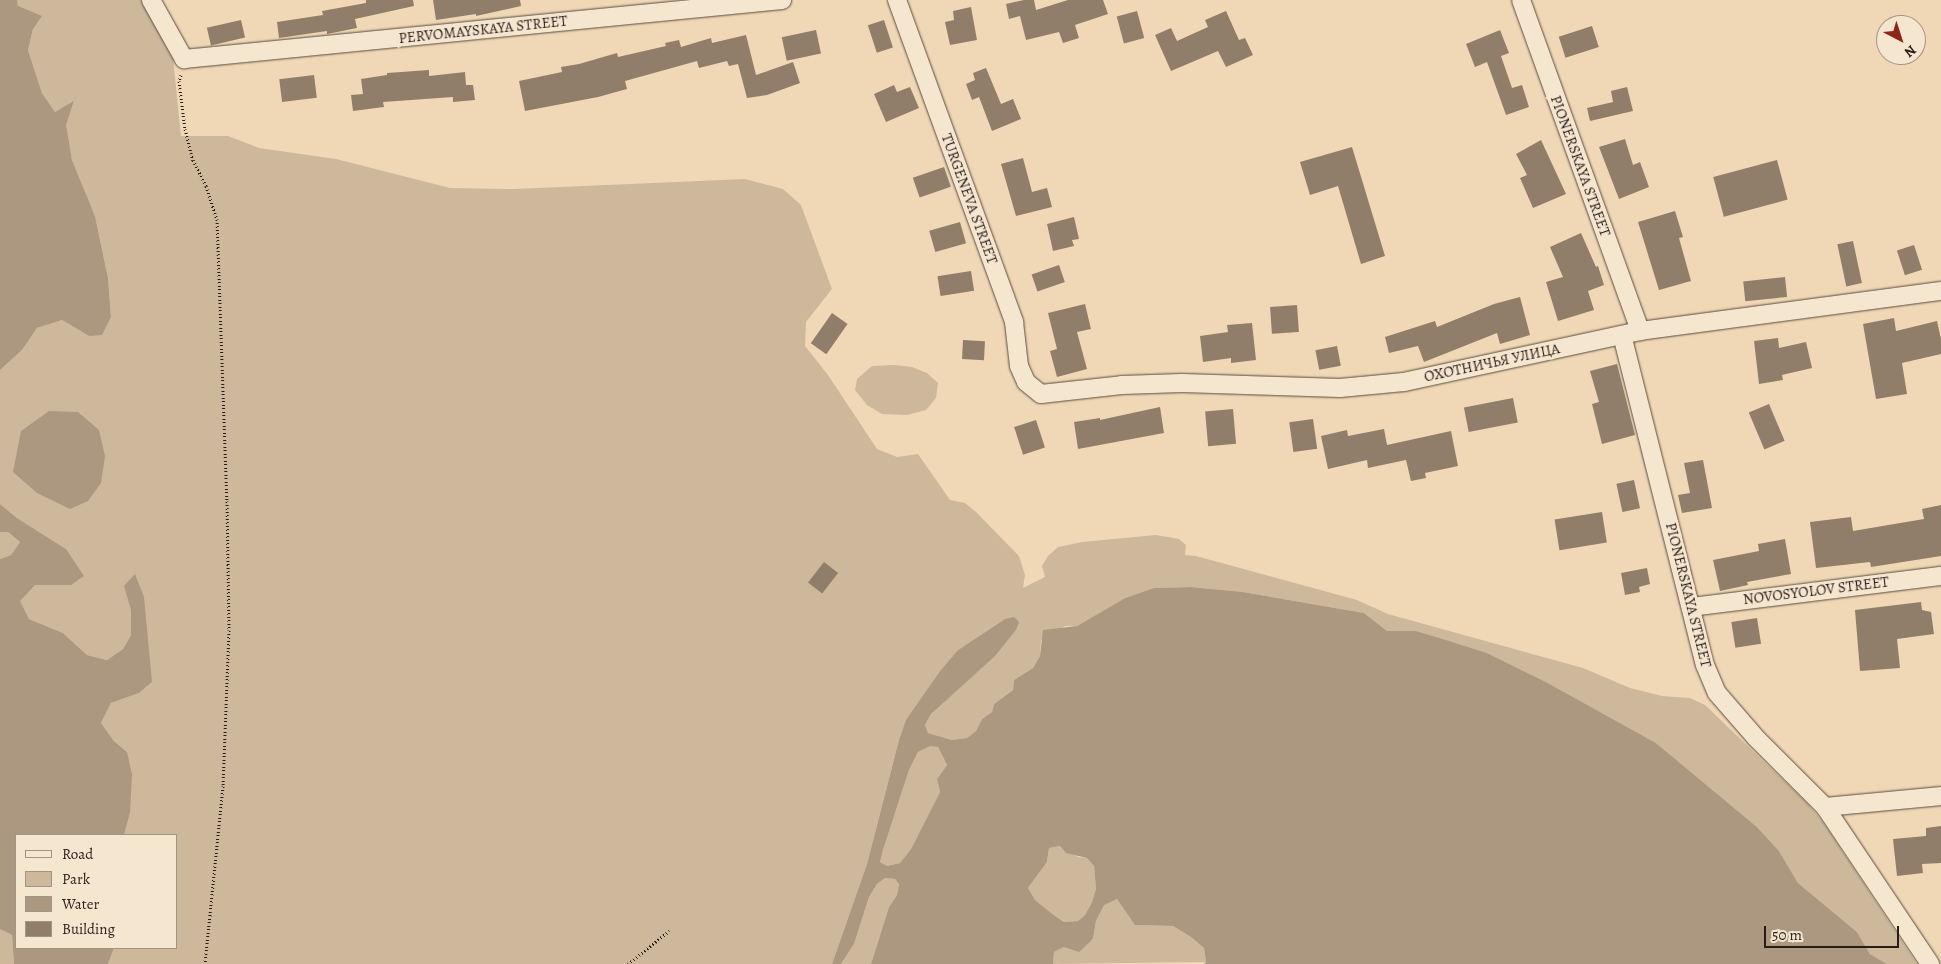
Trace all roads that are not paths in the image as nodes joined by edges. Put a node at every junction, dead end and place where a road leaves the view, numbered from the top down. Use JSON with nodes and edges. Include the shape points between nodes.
{"nodes":[{"id":1,"x":151,"y":0,"type":"edge"},
{"id":2,"x":782,"y":0,"type":"edge"},
{"id":3,"x":897,"y":0,"type":"edge"},
{"id":4,"x":1521,"y":0,"type":"edge"},
{"id":5,"x":1941,"y":291,"type":"edge"},
{"id":6,"x":1640,"y":331,"type":"junction"},
{"id":7,"x":1622,"y":335,"type":"junction"},
{"id":8,"x":1041,"y":394,"type":"joint"},
{"id":9,"x":1941,"y":576,"type":"edge"},
{"id":10,"x":1691,"y":607,"type":"junction"},
{"id":11,"x":1941,"y":796,"type":"edge"},
{"id":12,"x":1826,"y":807,"type":"junction"},
{"id":13,"x":1930,"y":964,"type":"edge"}],
"edges":[{"from":1,"to":2,"type":"street","name":"PERVOMAYSKAYA STREET","via":[[184,59]]},
{"from":3,"to":8,"type":"street","name":"TURGENEVA STREET","via":[[1014,322],[1019,366],[1026,382]]},
{"from":4,"to":6,"type":"street","name":"PIONERSKAYA STREET"},
{"from":5,"to":6,"type":"street","name":"ОХОТНИЧЬЯ УЛИЦА"},
{"from":6,"to":7,"type":"street","name":"ОХОТНИЧЬЯ УЛИЦА"},
{"from":7,"to":8,"type":"street","name":"ОХОТНИЧЬЯ УЛИЦА","via":[[1404,382],[1340,388],[1182,383],[1122,385]]},
{"from":7,"to":10,"type":"street","name":"PIONERSKAYA STREET"},
{"from":9,"to":10,"type":"street","name":"NOVOSYOLOV STREET"},
{"from":10,"to":12,"type":"street","name":"PIONERSKAYA STREET","via":[[1705,665],[1717,693],[1757,739]]},
{"from":11,"to":12,"type":"street"},
{"from":12,"to":13,"type":"street","name":"PIONERSKAYA STREET"}]}
